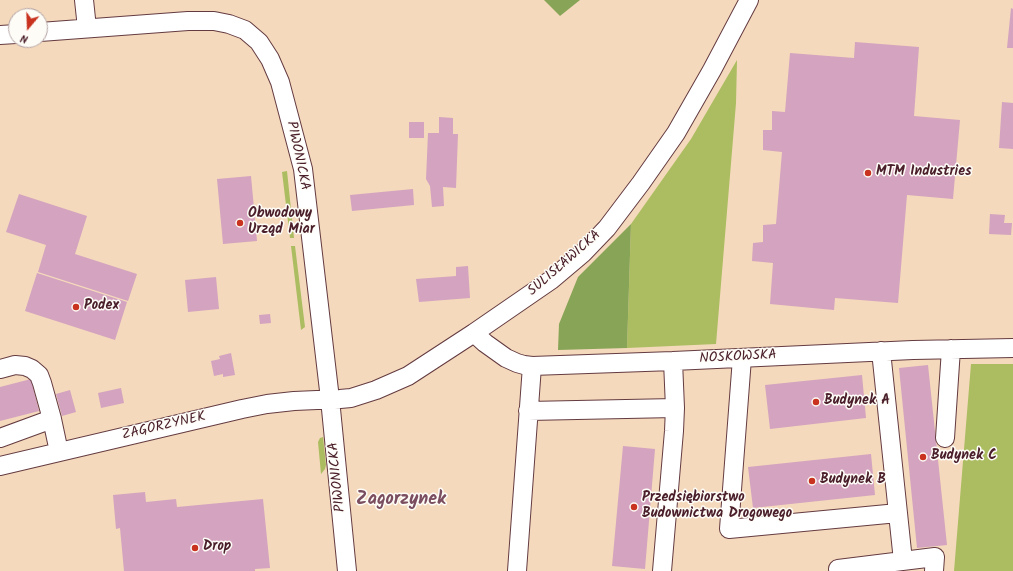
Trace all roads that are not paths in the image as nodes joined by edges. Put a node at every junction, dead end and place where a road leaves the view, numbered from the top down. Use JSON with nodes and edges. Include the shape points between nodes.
{"nodes":[{"id":1,"x":84,"y":0,"type":"edge"},
{"id":2,"x":748,"y":0,"type":"edge"},
{"id":3,"x":87,"y":28,"type":"junction"},
{"id":4,"x":48,"y":31,"type":"edge"},
{"id":5,"x":474,"y":333,"type":"junction"},
{"id":6,"x":1013,"y":348,"type":"edge"},
{"id":7,"x":952,"y":349,"type":"junction"},
{"id":8,"x":881,"y":351,"type":"junction"},
{"id":9,"x":742,"y":358,"type":"junction"},
{"id":10,"x":673,"y":361,"type":"junction"},
{"id":11,"x":532,"y":366,"type":"junction"},
{"id":12,"x":0,"y":369,"type":"edge"},
{"id":13,"x":330,"y":399,"type":"junction"},
{"id":14,"x":674,"y":408,"type":"junction"},
{"id":15,"x":528,"y":411,"type":"junction"},
{"id":16,"x":52,"y":419,"type":"junction"},
{"id":17,"x":0,"y":438,"type":"edge"},
{"id":18,"x":945,"y":438,"type":"dead end"},
{"id":19,"x":59,"y":452,"type":"junction"},
{"id":20,"x":0,"y":466,"type":"edge"},
{"id":21,"x":898,"y":513,"type":"junction"},
{"id":22,"x":903,"y":561,"type":"junction"},
{"id":23,"x":838,"y":569,"type":"dead end"},
{"id":24,"x":347,"y":571,"type":"edge"},
{"id":25,"x":517,"y":571,"type":"edge"},
{"id":26,"x":662,"y":571,"type":"edge"},
{"id":27,"x":934,"y":571,"type":"edge"}],
"edges":[{"from":1,"to":3,"type":"street"},
{"from":2,"to":5,"type":"street","name":"SULISŁAWICKA","via":[[676,133],[607,228],[551,280]]},
{"from":3,"to":4,"type":"street","name":"PIWONICKA"},
{"from":3,"to":13,"type":"street","name":"PIWONICKA","via":[[214,21],[244,30],[259,42],[280,82],[303,169]]},
{"from":5,"to":11,"type":"street","name":"NOSKOWSKA","via":[[506,358]]},
{"from":5,"to":13,"type":"street","name":"SULISŁAWICKA","via":[[392,384],[357,396]]},
{"from":6,"to":7,"type":"street","name":"NOSKOWSKA"},
{"from":7,"to":8,"type":"street","name":"NOSKOWSKA"},
{"from":7,"to":18,"type":"street"},
{"from":8,"to":9,"type":"street","name":"NOSKOWSKA"},
{"from":8,"to":21,"type":"street"},
{"from":9,"to":10,"type":"street","name":"NOSKOWSKA"},
{"from":9,"to":21,"type":"street","via":[[729,530]]},
{"from":10,"to":11,"type":"street","name":"NOSKOWSKA"},
{"from":10,"to":14,"type":"street"},
{"from":11,"to":15,"type":"street"},
{"from":12,"to":16,"type":"street","via":[[15,365],[32,369],[42,383]]},
{"from":13,"to":19,"type":"street","name":"ZAGORZYNEK","via":[[254,406]]},
{"from":13,"to":24,"type":"street","name":"PIWONICKA"},
{"from":14,"to":15,"type":"street"},
{"from":14,"to":26,"type":"street"},
{"from":15,"to":25,"type":"street"},
{"from":16,"to":17,"type":"street"},
{"from":16,"to":19,"type":"street"},
{"from":19,"to":20,"type":"street","name":"ZAGORZYNEK"},
{"from":21,"to":22,"type":"street"},
{"from":22,"to":23,"type":"street"},
{"from":22,"to":27,"type":"street","via":[[935,557]]}]}
